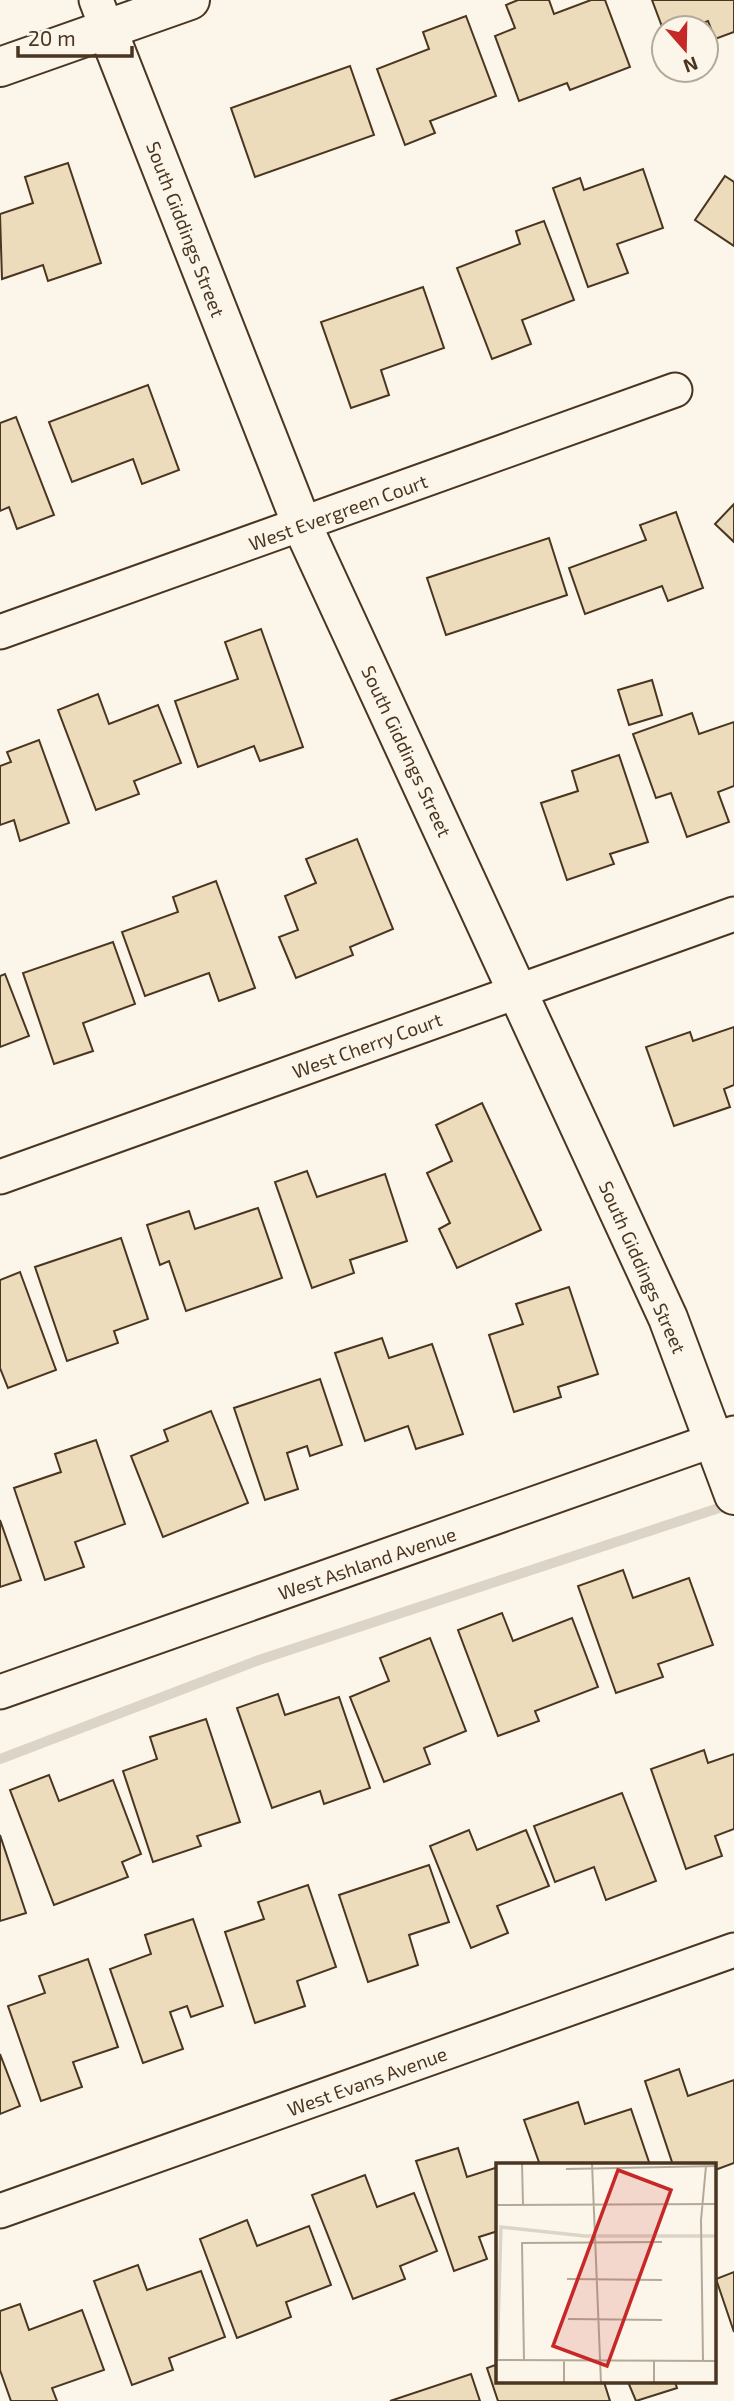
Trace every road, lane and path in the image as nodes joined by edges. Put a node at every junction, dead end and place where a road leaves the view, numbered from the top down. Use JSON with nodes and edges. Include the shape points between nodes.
{"nodes":[{"id":1,"x":190,"y":0,"type":"edge"},
{"id":2,"x":102,"y":15,"type":"edge"},
{"id":3,"x":0,"y":67,"type":"edge"},
{"id":4,"x":675,"y":390,"type":"dead end"},
{"id":5,"x":303,"y":525,"type":"junction"},
{"id":6,"x":0,"y":632,"type":"edge"},
{"id":7,"x":734,"y":914,"type":"edge"},
{"id":8,"x":519,"y":991,"type":"junction"},
{"id":9,"x":0,"y":1177,"type":"edge"},
{"id":10,"x":724,"y":1437,"type":"edge"},
{"id":11,"x":734,"y":1495,"type":"edge"},
{"id":12,"x":0,"y":1692,"type":"edge"},
{"id":13,"x":734,"y":1950,"type":"edge"},
{"id":14,"x":0,"y":2211,"type":"edge"}],
"edges":[{"from":1,"to":2,"type":"street"},
{"from":2,"to":3,"type":"street"},
{"from":2,"to":5,"type":"street","name":"South Giddings Street"},
{"from":4,"to":5,"type":"street","name":"West Evergreen Court"},
{"from":5,"to":6,"type":"street","name":"West Evergreen Court"},
{"from":5,"to":8,"type":"street","name":"South Giddings Street"},
{"from":7,"to":8,"type":"street","name":"West Cherry Court"},
{"from":8,"to":9,"type":"street","name":"West Cherry Court"},
{"from":8,"to":10,"type":"street","name":"South Giddings Street"},
{"from":10,"to":11,"type":"street","name":"South Giddings Street"},
{"from":10,"to":12,"type":"street","name":"West Ashland Avenue"},
{"from":13,"to":14,"type":"street","name":"West Evans Avenue"}]}
